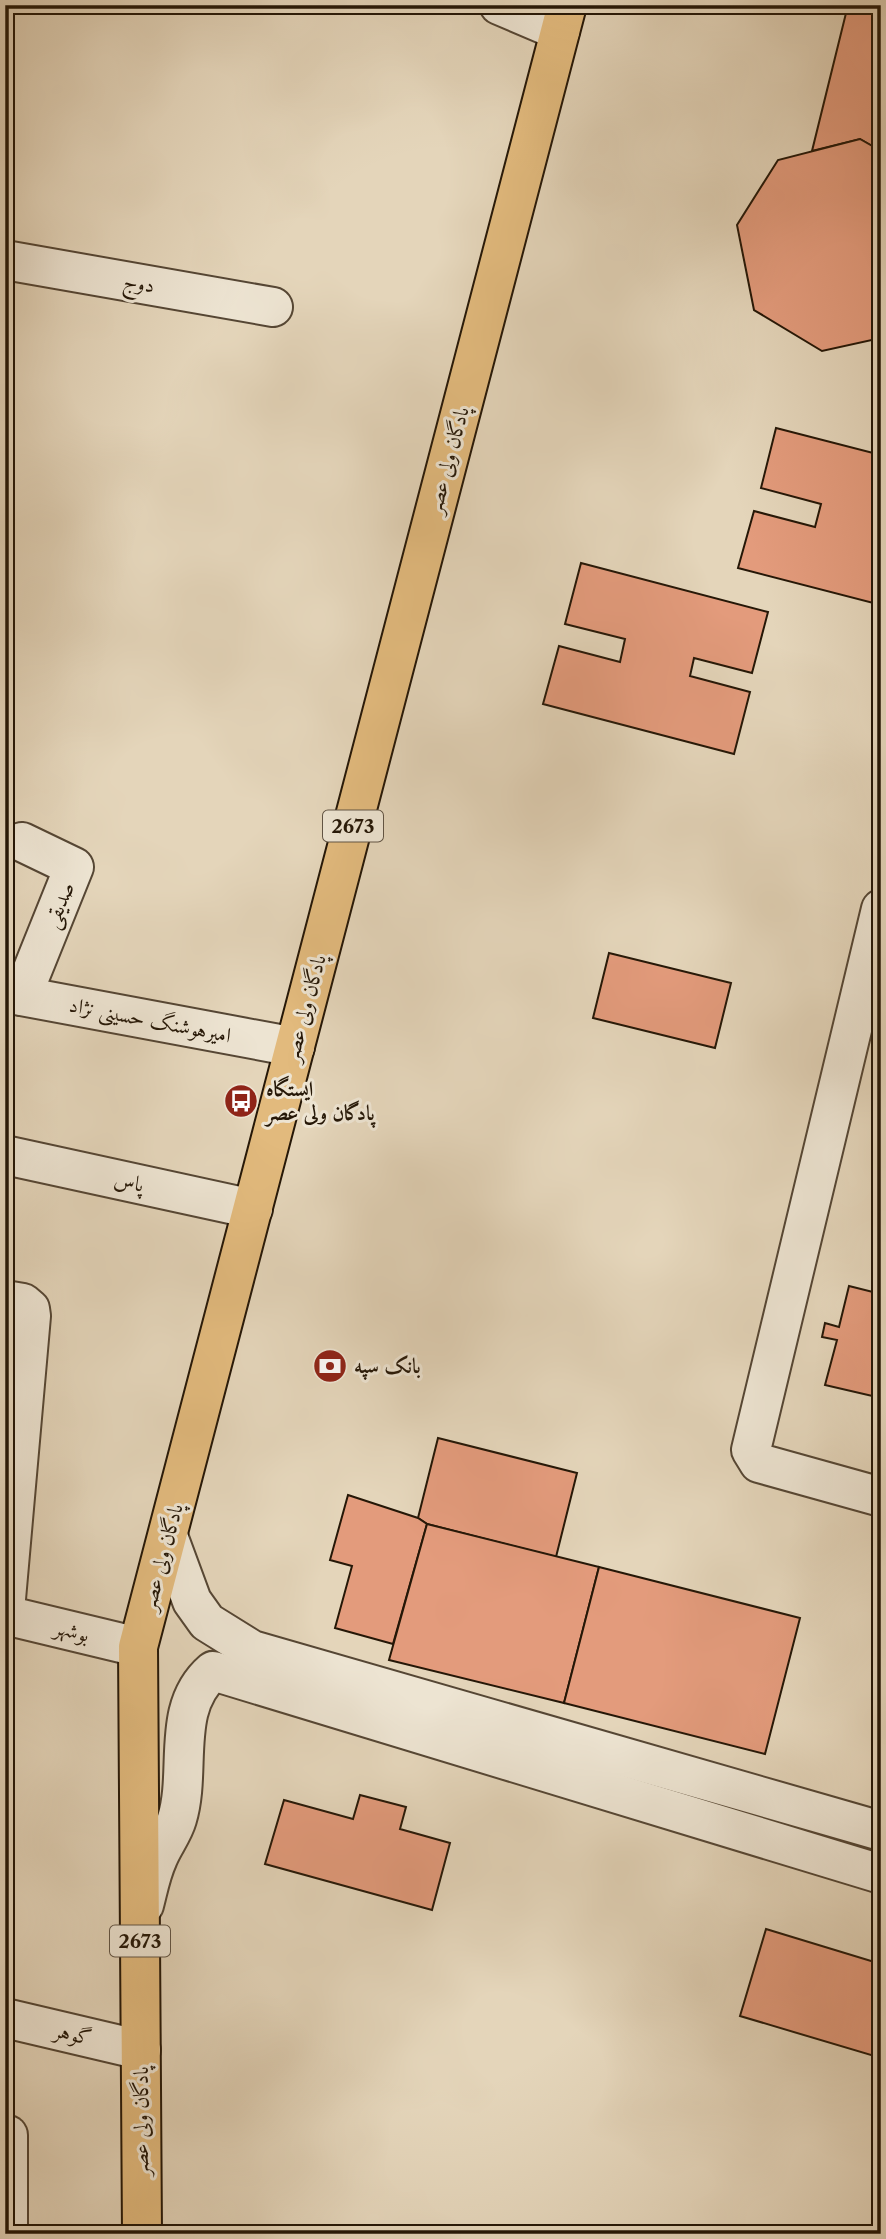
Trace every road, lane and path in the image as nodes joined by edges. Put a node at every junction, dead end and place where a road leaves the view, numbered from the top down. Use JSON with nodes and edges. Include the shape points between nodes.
{"nodes":[{"id":1,"x":499,"y":5,"type":"edge"},
{"id":2,"x":563,"y":18,"type":"edge"},
{"id":3,"x":5,"y":260,"type":"edge"},
{"id":4,"x":273,"y":307,"type":"dead end"},
{"id":5,"x":22,"y":842,"type":"dead end"},
{"id":6,"x":881,"y":909,"type":"edge"},
{"id":7,"x":13,"y":994,"type":"edge"},
{"id":8,"x":295,"y":1047,"type":"junction"},
{"id":9,"x":5,"y":1155,"type":"edge"},
{"id":10,"x":253,"y":1209,"type":"junction"},
{"id":11,"x":5,"y":1300,"type":"edge"},
{"id":12,"x":881,"y":1497,"type":"edge"},
{"id":13,"x":168,"y":1536,"type":"junction"},
{"id":14,"x":5,"y":1613,"type":"edge"},
{"id":15,"x":223,"y":1632,"type":"junction"},
{"id":16,"x":138,"y":1647,"type":"junction"},
{"id":17,"x":212,"y":1671,"type":"junction"},
{"id":18,"x":357,"y":1698,"type":"junction"},
{"id":19,"x":881,"y":1831,"type":"edge"},
{"id":20,"x":881,"y":1874,"type":"edge"},
{"id":21,"x":140,"y":1917,"type":"junction"},
{"id":22,"x":5,"y":2018,"type":"edge"},
{"id":23,"x":141,"y":2050,"type":"junction"},
{"id":24,"x":8,"y":2135,"type":"dead end"},
{"id":25,"x":8,"y":2234,"type":"edge"},
{"id":26,"x":142,"y":2234,"type":"edge"}],
"edges":[{"from":1,"to":2,"type":"street"},
{"from":2,"to":8,"type":"main road","name":"پادگان ولی عصر","number":"2673"},
{"from":3,"to":4,"type":"street","name":"دوج"},
{"from":5,"to":7,"type":"street","name":"صدیقی","via":[[74,867]]},
{"from":6,"to":12,"type":"street","via":[[751,1450],[759,1463]]},
{"from":7,"to":8,"type":"street","name":"امیرهوشنگ حسینی نژاد"},
{"from":8,"to":10,"type":"main road","name":"پادگان ولی عصر","number":"2673"},
{"from":9,"to":10,"type":"street","name":"پاس"},
{"from":10,"to":13,"type":"main road","name":"پادگان ولی عصر","number":"2673"},
{"from":11,"to":14,"type":"street","via":[[23,1303],[31,1317]]},
{"from":13,"to":15,"type":"street","via":[[192,1601],[207,1622]]},
{"from":13,"to":16,"type":"main road","name":"پادگان ولی عصر","number":"2673"},
{"from":14,"to":16,"type":"street","name":"بوشهر"},
{"from":15,"to":17,"type":"street"},
{"from":15,"to":18,"type":"street"},
{"from":16,"to":21,"type":"main road","name":"پادگان ولی عصر","number":"2673"},
{"from":17,"to":18,"type":"street"},
{"from":17,"to":21,"type":"street","via":[[202,1680],[187,1711],[177,1820],[157,1860]]},
{"from":18,"to":19,"type":"street"},
{"from":18,"to":20,"type":"street"},
{"from":21,"to":23,"type":"main road","name":"پادگان ولی عصر","number":"2673"},
{"from":22,"to":23,"type":"street","name":"گوهر"},
{"from":23,"to":26,"type":"main road","name":"پادگان ولی عصر","number":"2673"},
{"from":24,"to":25,"type":"street"}]}
